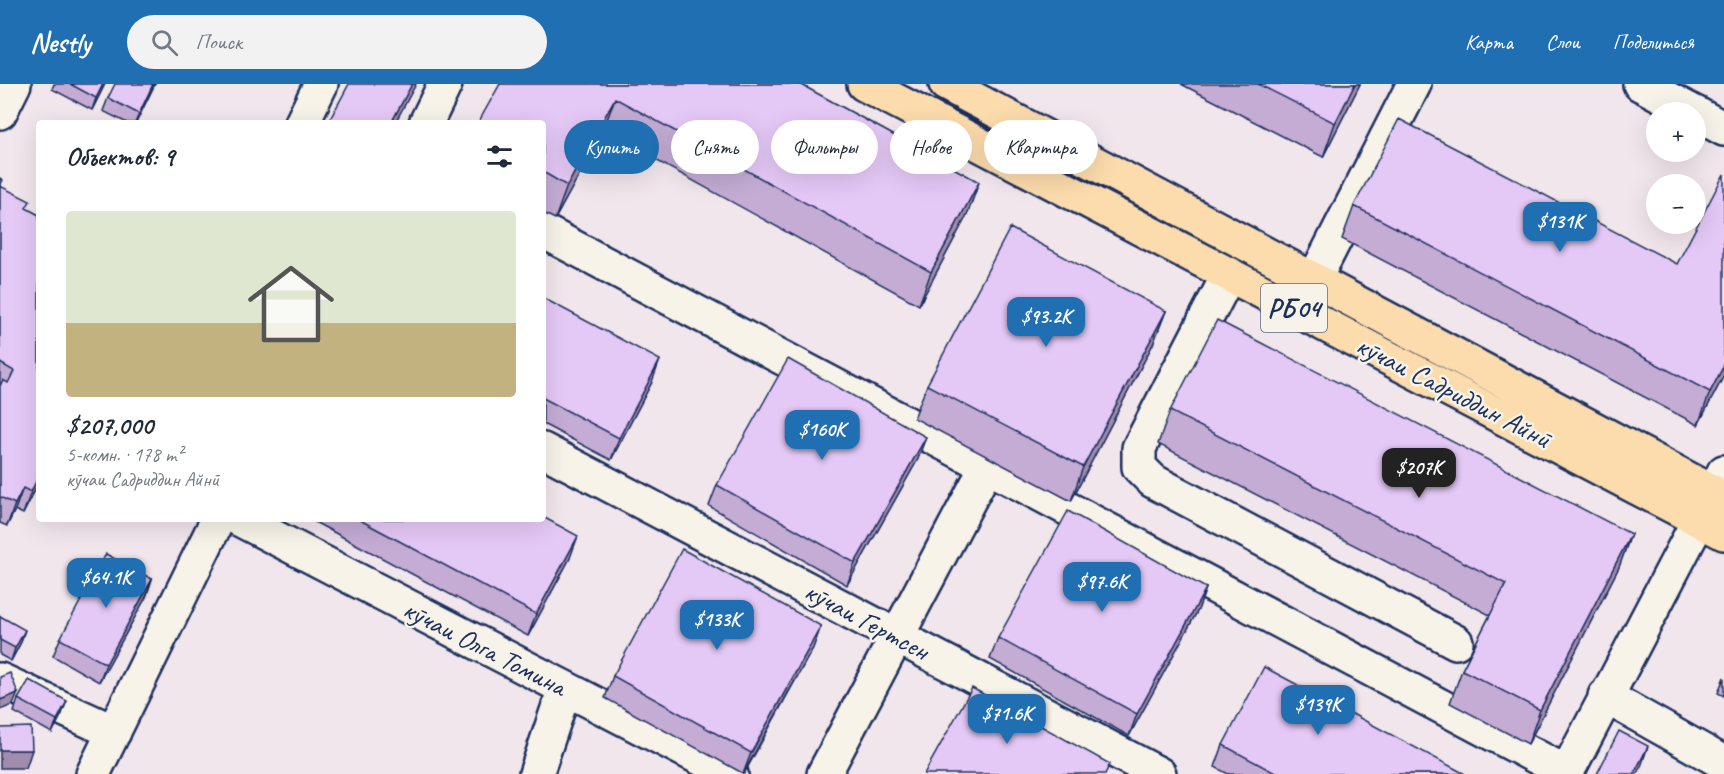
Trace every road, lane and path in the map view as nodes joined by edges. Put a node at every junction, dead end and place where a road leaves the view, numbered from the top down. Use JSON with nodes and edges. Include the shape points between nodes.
{"nodes":[{"id":1,"x":14,"y":84,"type":"edge"},
{"id":2,"x":321,"y":84,"type":"edge"},
{"id":3,"x":445,"y":84,"type":"edge"},
{"id":4,"x":864,"y":84,"type":"edge"},
{"id":5,"x":946,"y":84,"type":"edge"},
{"id":6,"x":1414,"y":84,"type":"edge"},
{"id":7,"x":1640,"y":84,"type":"edge"},
{"id":8,"x":1674,"y":102,"type":"edge"},
{"id":9,"x":0,"y":112,"type":"edge"},
{"id":10,"x":1706,"y":119,"type":"edge"},
{"id":11,"x":303,"y":120,"type":"edge"},
{"id":12,"x":427,"y":120,"type":"edge"},
{"id":13,"x":1724,"y":129,"type":"edge"},
{"id":14,"x":546,"y":233,"type":"edge"},
{"id":15,"x":1229,"y":273,"type":"junction"},
{"id":16,"x":1314,"y":280,"type":"junction"},
{"id":17,"x":546,"y":452,"type":"edge"},
{"id":18,"x":987,"y":466,"type":"junction"},
{"id":19,"x":1717,"y":503,"type":"edge"},
{"id":20,"x":217,"y":522,"type":"edge"},
{"id":21,"x":246,"y":522,"type":"edge"},
{"id":22,"x":898,"y":636,"type":"junction"},
{"id":23,"x":1456,"y":642,"type":"dead end"},
{"id":24,"x":0,"y":680,"type":"edge"},
{"id":25,"x":565,"y":688,"type":"junction"},
{"id":26,"x":1605,"y":696,"type":"junction"},
{"id":27,"x":114,"y":732,"type":"junction"},
{"id":28,"x":1724,"y":763,"type":"edge"},
{"id":29,"x":1566,"y":773,"type":"edge"},
{"id":30,"x":93,"y":774,"type":"edge"},
{"id":31,"x":536,"y":774,"type":"edge"},
{"id":32,"x":731,"y":774,"type":"edge"},
{"id":33,"x":824,"y":774,"type":"edge"},
{"id":34,"x":1159,"y":774,"type":"edge"}],
"edges":[{"from":1,"to":9,"type":"street"},
{"from":2,"to":11,"type":"street"},
{"from":3,"to":12,"type":"street"},
{"from":4,"to":15,"type":"highway","name":"кӯчаи Садриддин Айнӣ","number":"РБ04"},
{"from":5,"to":16,"type":"highway","name":"кӯчаи Садриддин Айнӣ","number":"РБ04"},
{"from":6,"to":16,"type":"street"},
{"from":7,"to":8,"type":"street"},
{"from":10,"to":13,"type":"street"},
{"from":14,"to":18,"type":"street"},
{"from":15,"to":19,"type":"highway","name":"кӯчаи Садриддин Айнӣ","number":"РБ04"},
{"from":15,"to":23,"type":"street","via":[[1139,448],[1139,467],[1153,481]]},
{"from":16,"to":19,"type":"highway","name":"кӯчаи Садриддин Айнӣ","number":"РБ04"},
{"from":17,"to":22,"type":"street","name":"кӯчаи Гертсен"},
{"from":18,"to":22,"type":"street"},
{"from":18,"to":29,"type":"street"},
{"from":19,"to":26,"type":"street"},
{"from":20,"to":27,"type":"street"},
{"from":21,"to":25,"type":"street","name":"кӯчаи Олга Томина"},
{"from":22,"to":33,"type":"street"},
{"from":22,"to":34,"type":"street","name":"кӯчаи Гертсен"},
{"from":24,"to":27,"type":"street"},
{"from":25,"to":31,"type":"street"},
{"from":25,"to":32,"type":"street","name":"кӯчаи Олга Томина"},
{"from":26,"to":28,"type":"street"},
{"from":26,"to":29,"type":"street"},
{"from":27,"to":30,"type":"street"}]}
